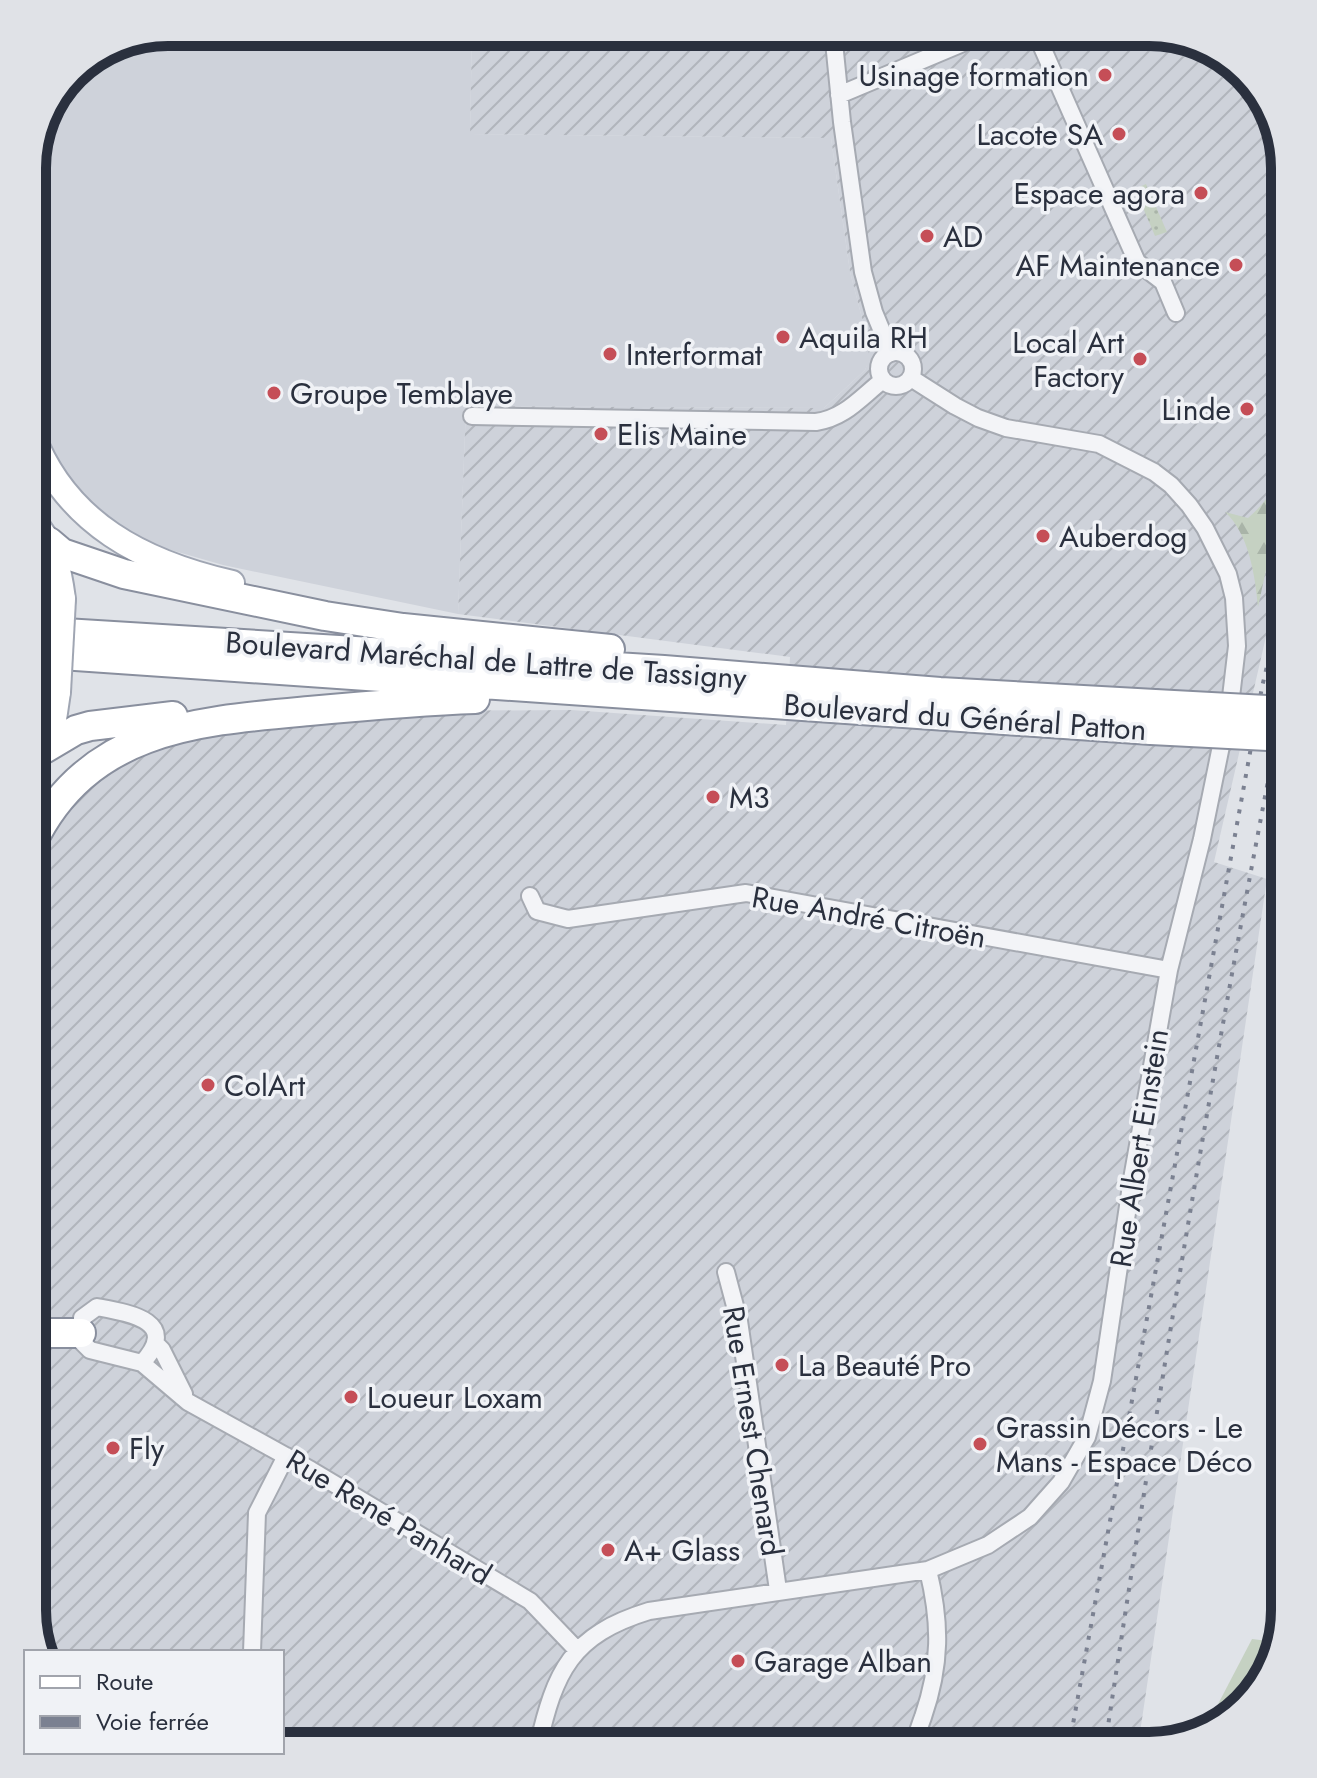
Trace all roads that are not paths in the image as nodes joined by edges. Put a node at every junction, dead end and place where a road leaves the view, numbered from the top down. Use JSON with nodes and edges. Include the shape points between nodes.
{"nodes":[{"id":1,"x":834,"y":46,"type":"edge"},
{"id":2,"x":956,"y":46,"type":"edge"},
{"id":3,"x":1042,"y":46,"type":"edge"},
{"id":4,"x":839,"y":95,"type":"junction"},
{"id":5,"x":1176,"y":313,"type":"dead end"},
{"id":6,"x":891,"y":353,"type":"junction"},
{"id":7,"x":911,"y":378,"type":"junction"},
{"id":8,"x":883,"y":380,"type":"junction"},
{"id":9,"x":472,"y":416,"type":"dead end"},
{"id":10,"x":46,"y":464,"type":"edge"},
{"id":11,"x":46,"y":535,"type":"edge"},
{"id":12,"x":46,"y":543,"type":"edge"},
{"id":13,"x":403,"y":628,"type":"junction"},
{"id":14,"x":46,"y":632,"type":"edge"},
{"id":15,"x":46,"y":654,"type":"edge"},
{"id":16,"x":549,"y":689,"type":"junction"},
{"id":17,"x":940,"y":692,"type":"junction"},
{"id":18,"x":335,"y":709,"type":"junction"},
{"id":19,"x":1271,"y":712,"type":"edge"},
{"id":20,"x":1153,"y":717,"type":"junction"},
{"id":21,"x":1271,"y":735,"type":"edge"},
{"id":22,"x":46,"y":744,"type":"edge"},
{"id":23,"x":46,"y":752,"type":"edge"},
{"id":24,"x":46,"y":818,"type":"edge"},
{"id":25,"x":530,"y":896,"type":"dead end"},
{"id":26,"x":1169,"y":970,"type":"junction"},
{"id":27,"x":726,"y":1272,"type":"dead end"},
{"id":28,"x":46,"y":1333,"type":"edge"},
{"id":29,"x":81,"y":1333,"type":"junction"},
{"id":30,"x":156,"y":1344,"type":"junction"},
{"id":31,"x":142,"y":1363,"type":"junction"},
{"id":32,"x":188,"y":1402,"type":"junction"},
{"id":33,"x":286,"y":1456,"type":"junction"},
{"id":34,"x":928,"y":1570,"type":"junction"},
{"id":35,"x":778,"y":1590,"type":"junction"},
{"id":36,"x":252,"y":1650,"type":"edge"},
{"id":37,"x":577,"y":1650,"type":"junction"},
{"id":38,"x":542,"y":1732,"type":"edge"},
{"id":39,"x":916,"y":1732,"type":"edge"}],
"edges":[{"from":1,"to":4,"type":"street"},
{"from":2,"to":4,"type":"street"},
{"from":3,"to":5,"type":"street","via":[[1137,262],[1163,282]]},
{"from":4,"to":6,"type":"street","via":[[863,272]]},
{"from":6,"to":7,"type":"street","via":[[911,361]]},
{"from":6,"to":8,"type":"street","via":[[880,364]]},
{"from":7,"to":8,"type":"street","via":[[897,386]]},
{"from":7,"to":26,"type":"street","name":"Rue Albert Einstein","via":[[978,418],[1099,444],[1154,472],[1189,505],[1228,574],[1236,620],[1235,668],[1202,839]]},
{"from":8,"to":9,"type":"street","via":[[843,414],[816,422]]},
{"from":10,"to":13,"type":"main road","via":[[70,498],[101,528],[140,554],[203,577],[385,616]]},
{"from":11,"to":13,"type":"highway","via":[[62,553],[124,574]]},
{"from":12,"to":22,"type":"main road","bridge":true,"via":[[60,572],[63,599],[58,692]]},
{"from":13,"to":17,"type":"highway","via":[[878,676]]},
{"from":14,"to":17,"type":"highway","name":"Boulevard Maréchal de Lattre de Tassigny"},
{"from":15,"to":16,"type":"highway","name":"Boulevard Maréchal de Lattre de Tassigny"},
{"from":16,"to":18,"type":"highway","via":[[517,699]]},
{"from":16,"to":20,"type":"highway","name":"Boulevard du Général Patton"},
{"from":17,"to":20,"type":"highway","name":"Boulevard du Général Patton"},
{"from":18,"to":23,"type":"highway","via":[[229,709],[106,723],[76,730]]},
{"from":18,"to":24,"type":"highway","via":[[209,721],[136,741],[74,783]]},
{"from":19,"to":20,"type":"highway","name":"Boulevard du Général Patton","bridge":true},
{"from":20,"to":21,"type":"highway","name":"Boulevard du Général Patton","bridge":true},
{"from":25,"to":26,"type":"street","name":"Rue André Citroën","via":[[537,911],[568,919],[746,893]]},
{"from":26,"to":34,"type":"street","name":"Rue Albert Einstein","via":[[1102,1381],[1087,1437],[1061,1482],[1030,1517],[988,1545]]},
{"from":27,"to":35,"type":"street","name":"Rue Ernest Chenard","via":[[739,1321]]},
{"from":28,"to":29,"type":"highway"},
{"from":29,"to":30,"type":"street","via":[[82,1318],[97,1307],[143,1317],[156,1334]]},
{"from":29,"to":31,"type":"street","via":[[90,1350]]},
{"from":30,"to":31,"type":"street"},
{"from":30,"to":32,"type":"street"},
{"from":31,"to":32,"type":"street","name":"Rue René Panhard"},
{"from":32,"to":33,"type":"street","name":"Rue René Panhard"},
{"from":33,"to":36,"type":"street","via":[[257,1513]]},
{"from":33,"to":37,"type":"street","name":"Rue René Panhard","via":[[530,1601]]},
{"from":34,"to":35,"type":"street","name":"Rue Albert Einstein"},
{"from":34,"to":39,"type":"street","via":[[938,1653]]},
{"from":35,"to":37,"type":"street","name":"Rue Albert Einstein","via":[[649,1611],[612,1624]]},
{"from":37,"to":38,"type":"street","name":"Rue Albert Einstein","via":[[552,1691]]}]}
